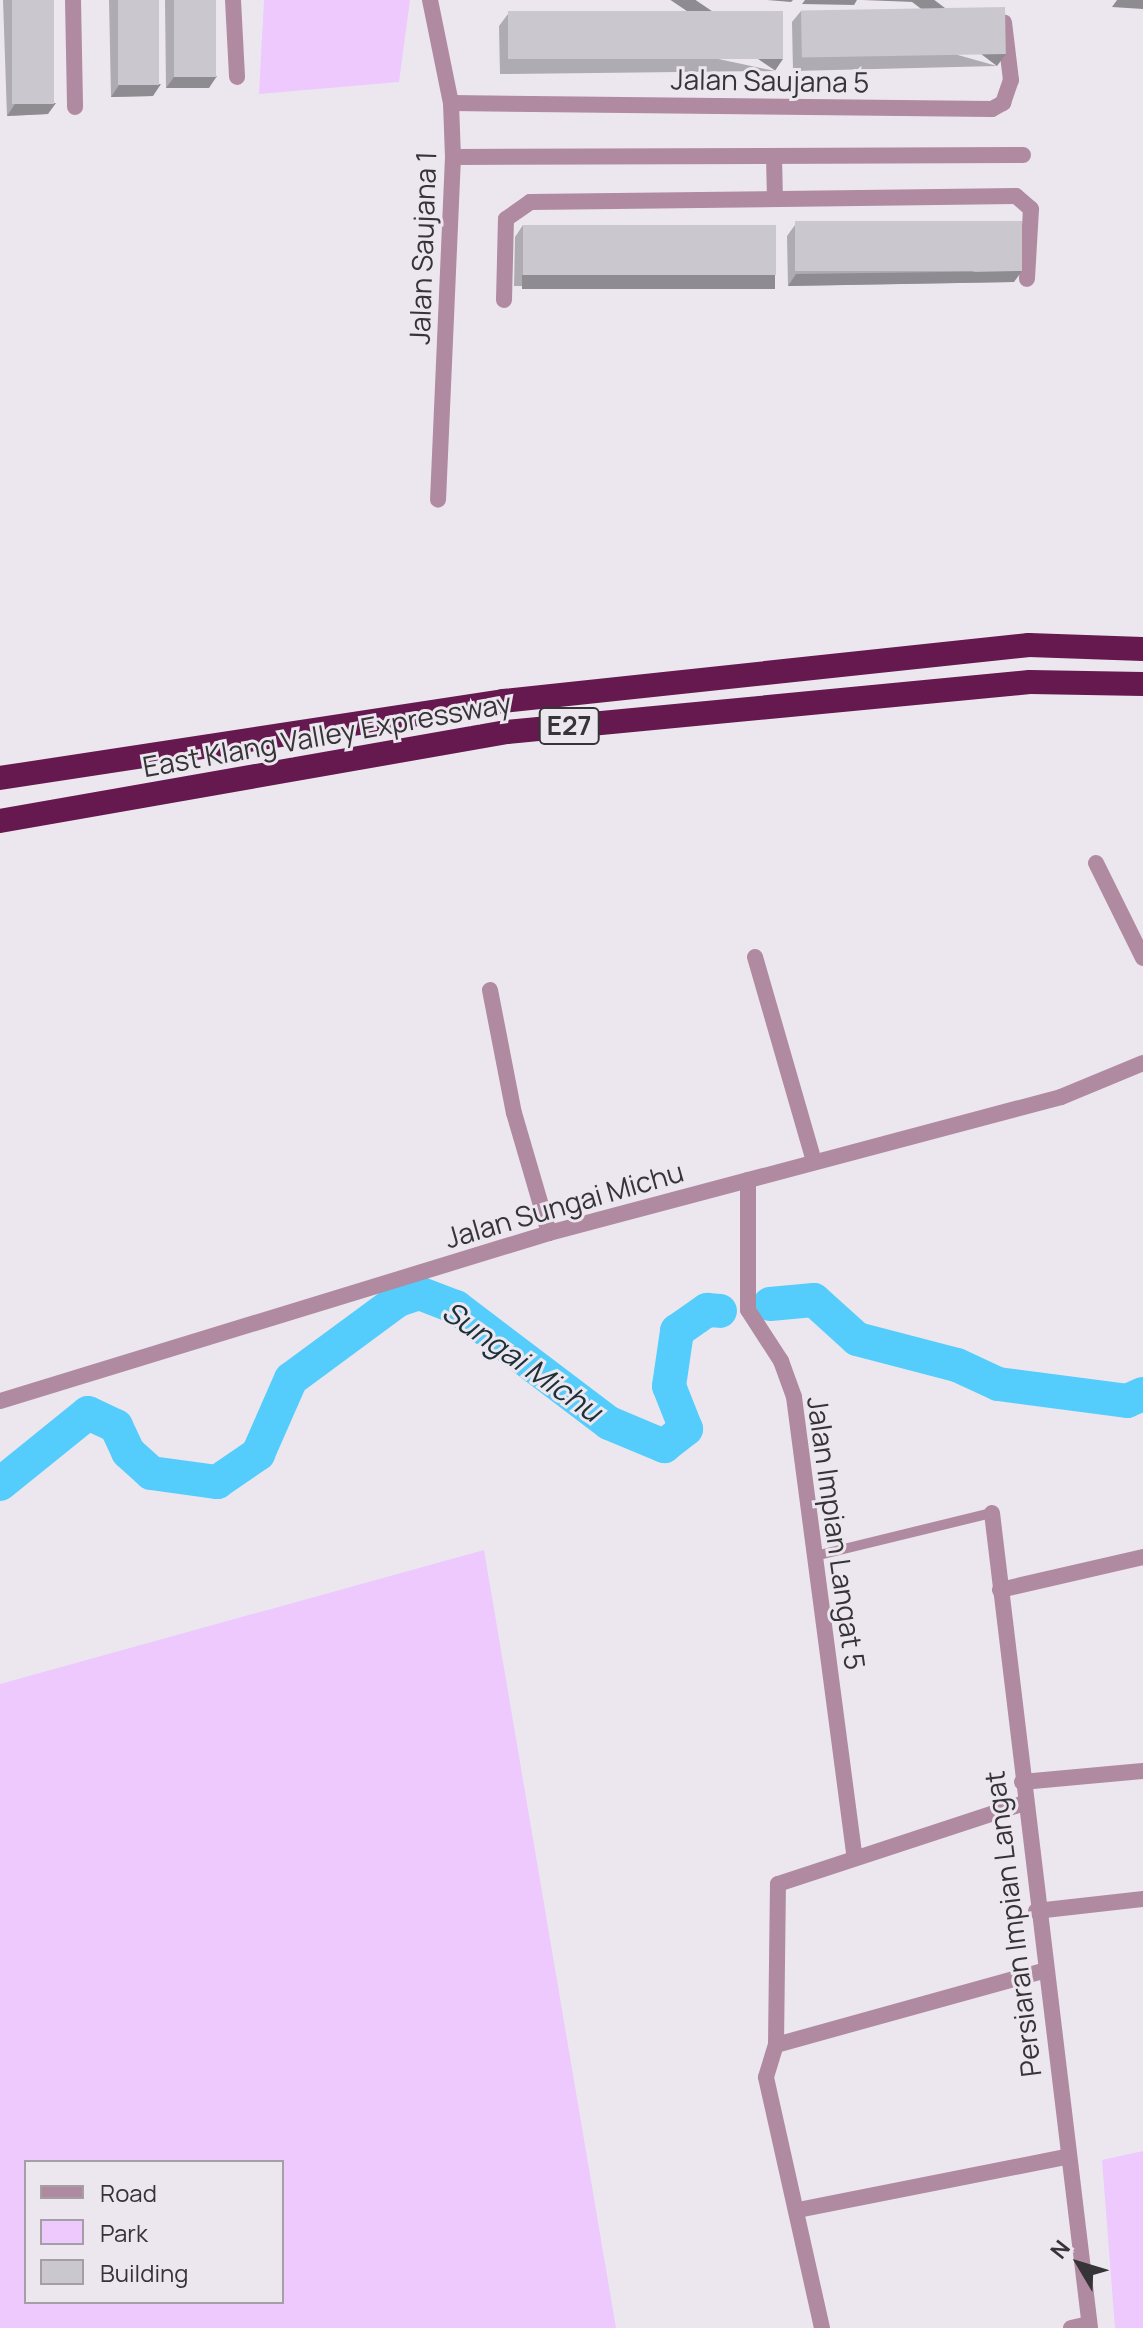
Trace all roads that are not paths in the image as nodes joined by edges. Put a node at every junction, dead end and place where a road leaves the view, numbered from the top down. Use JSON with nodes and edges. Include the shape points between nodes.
{"nodes":[{"id":1,"x":73,"y":0,"type":"edge"},
{"id":2,"x":233,"y":0,"type":"edge"},
{"id":3,"x":430,"y":0,"type":"edge"},
{"id":4,"x":1004,"y":22,"type":"edge"},
{"id":5,"x":237,"y":77,"type":"dead end"},
{"id":6,"x":451,"y":103,"type":"junction"},
{"id":7,"x":75,"y":107,"type":"dead end"},
{"id":8,"x":1023,"y":155,"type":"dead end"},
{"id":9,"x":774,"y":156,"type":"junction"},
{"id":10,"x":453,"y":157,"type":"junction"},
{"id":11,"x":775,"y":199,"type":"junction"},
{"id":12,"x":1027,"y":279,"type":"dead end"},
{"id":13,"x":504,"y":300,"type":"dead end"},
{"id":14,"x":438,"y":500,"type":"dead end"},
{"id":15,"x":1143,"y":649,"type":"edge"},
{"id":16,"x":1143,"y":684,"type":"edge"},
{"id":17,"x":0,"y":778,"type":"edge"},
{"id":18,"x":0,"y":821,"type":"edge"},
{"id":19,"x":1096,"y":863,"type":"dead end"},
{"id":20,"x":755,"y":957,"type":"dead end"},
{"id":21,"x":1143,"y":958,"type":"edge"},
{"id":22,"x":490,"y":990,"type":"dead end"},
{"id":23,"x":1143,"y":1063,"type":"edge"},
{"id":24,"x":814,"y":1162,"type":"junction"},
{"id":25,"x":748,"y":1180,"type":"junction"},
{"id":26,"x":549,"y":1233,"type":"junction"},
{"id":27,"x":0,"y":1401,"type":"edge"},
{"id":28,"x":992,"y":1513,"type":"joint"},
{"id":29,"x":815,"y":1556,"type":"junction"},
{"id":30,"x":1143,"y":1557,"type":"edge"},
{"id":31,"x":1000,"y":1590,"type":"junction"},
{"id":32,"x":1143,"y":1771,"type":"edge"},
{"id":33,"x":1022,"y":1782,"type":"junction"},
{"id":34,"x":1024,"y":1803,"type":"junction"},
{"id":35,"x":854,"y":1855,"type":"junction"},
{"id":36,"x":1143,"y":1899,"type":"edge"},
{"id":37,"x":1036,"y":1911,"type":"junction"},
{"id":38,"x":1043,"y":1971,"type":"junction"},
{"id":39,"x":776,"y":2045,"type":"junction"},
{"id":40,"x":1065,"y":2157,"type":"junction"},
{"id":41,"x":798,"y":2210,"type":"junction"},
{"id":42,"x":1083,"y":2327,"type":"edge"},
{"id":43,"x":822,"y":2328,"type":"edge"}],
"edges":[{"from":1,"to":7,"type":"street"},
{"from":2,"to":5,"type":"street"},
{"from":3,"to":6,"type":"street","name":"Jalan Saujana 1"},
{"from":4,"to":6,"type":"street","name":"Jalan Saujana 5","via":[[1011,80],[1003,103],[992,109]]},
{"from":6,"to":10,"type":"street","name":"Jalan Saujana 1"},
{"from":8,"to":9,"type":"street"},
{"from":9,"to":10,"type":"street"},
{"from":9,"to":11,"type":"street"},
{"from":10,"to":14,"type":"street","name":"Jalan Saujana 1"},
{"from":11,"to":12,"type":"street","via":[[1016,196],[1031,209]]},
{"from":11,"to":13,"type":"street","via":[[516,207],[506,219]]},
{"from":15,"to":17,"type":"highway","name":"East Klang Valley Expressway","number":"E27","via":[[1029,645],[503,701]]},
{"from":16,"to":18,"type":"highway","name":"East Klang Valley Expressway","number":"E27","via":[[1030,682],[507,732]]},
{"from":19,"to":21,"type":"street"},
{"from":20,"to":24,"type":"street"},
{"from":22,"to":26,"type":"street"},
{"from":23,"to":24,"type":"street","name":"Jalan Sungai Michu","via":[[1061,1097]]},
{"from":24,"to":25,"type":"street","name":"Jalan Sungai Michu"},
{"from":25,"to":26,"type":"street","name":"Jalan Sungai Michu"},
{"from":25,"to":29,"type":"street","name":"Jalan Impian Langat 5","via":[[748,1310],[781,1361],[794,1397]]},
{"from":26,"to":27,"type":"street","name":"Jalan Sungai Michu"},
{"from":28,"to":29,"type":"lane"},
{"from":28,"to":31,"type":"street","name":"Persiaran Impian Langat"},
{"from":29,"to":35,"type":"street","name":"Jalan Impian Langat 5"},
{"from":30,"to":31,"type":"street"},
{"from":31,"to":33,"type":"street","name":"Persiaran Impian Langat"},
{"from":32,"to":33,"type":"street"},
{"from":33,"to":34,"type":"street","name":"Persiaran Impian Langat"},
{"from":34,"to":35,"type":"street"},
{"from":34,"to":37,"type":"street","name":"Persiaran Impian Langat"},
{"from":35,"to":39,"type":"street","via":[[778,1884]]},
{"from":36,"to":37,"type":"street"},
{"from":37,"to":38,"type":"street","name":"Persiaran Impian Langat"},
{"from":38,"to":39,"type":"street"},
{"from":38,"to":40,"type":"street","name":"Persiaran Impian Langat"},
{"from":39,"to":41,"type":"street","via":[[766,2077]]},
{"from":40,"to":41,"type":"street"},
{"from":40,"to":42,"type":"street","name":"Persiaran Impian Langat"},
{"from":41,"to":43,"type":"street"}]}
